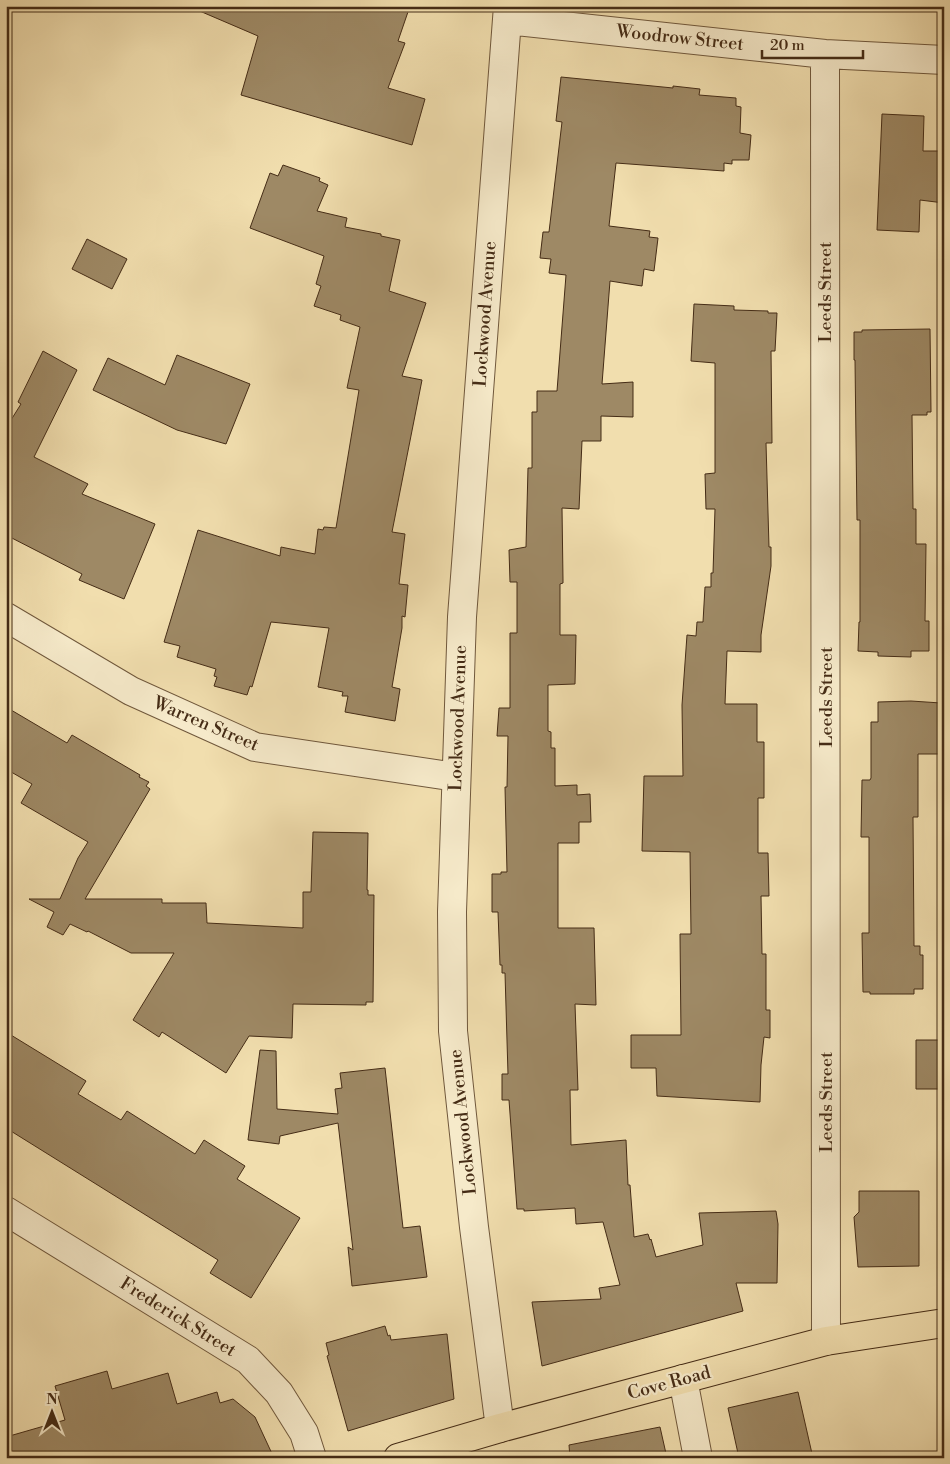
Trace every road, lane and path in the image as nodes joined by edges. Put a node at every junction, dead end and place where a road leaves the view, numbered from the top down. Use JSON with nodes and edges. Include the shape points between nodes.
{"nodes":[{"id":1,"x":508,"y":13,"type":"edge"},
{"id":2,"x":825,"y":54,"type":"junction"},
{"id":3,"x":944,"y":60,"type":"edge"},
{"id":4,"x":6,"y":617,"type":"edge"},
{"id":5,"x":456,"y":777,"type":"junction"},
{"id":6,"x":6,"y":1211,"type":"edge"},
{"id":7,"x":944,"y":1323,"type":"edge"},
{"id":8,"x":826,"y":1341,"type":"junction"},
{"id":9,"x":683,"y":1379,"type":"junction"},
{"id":10,"x":500,"y":1428,"type":"junction"},
{"id":11,"x":312,"y":1458,"type":"edge"},
{"id":12,"x":398,"y":1458,"type":"edge"},
{"id":13,"x":698,"y":1458,"type":"edge"}],
"edges":[{"from":1,"to":2,"type":"street","name":"Woodrow Street"},
{"from":1,"to":5,"type":"street","name":"Lockwood Avenue","via":[[462,617]]},
{"from":2,"to":3,"type":"street","name":"Woodrow Street"},
{"from":2,"to":8,"type":"street","name":"Leeds Street"},
{"from":4,"to":5,"type":"street","name":"Warren Street","via":[[131,691],[255,747]]},
{"from":5,"to":10,"type":"street","name":"Lockwood Avenue","via":[[453,1032]]},
{"from":6,"to":11,"type":"street","name":"Frederick Street","via":[[248,1360],[279,1393],[304,1433]]},
{"from":7,"to":8,"type":"main road","name":"Cove Road"},
{"from":8,"to":9,"type":"main road","name":"Cove Road"},
{"from":9,"to":10,"type":"main road","name":"Cove Road"},
{"from":9,"to":13,"type":"street"},
{"from":10,"to":12,"type":"main road","name":"Cove Road"}]}
